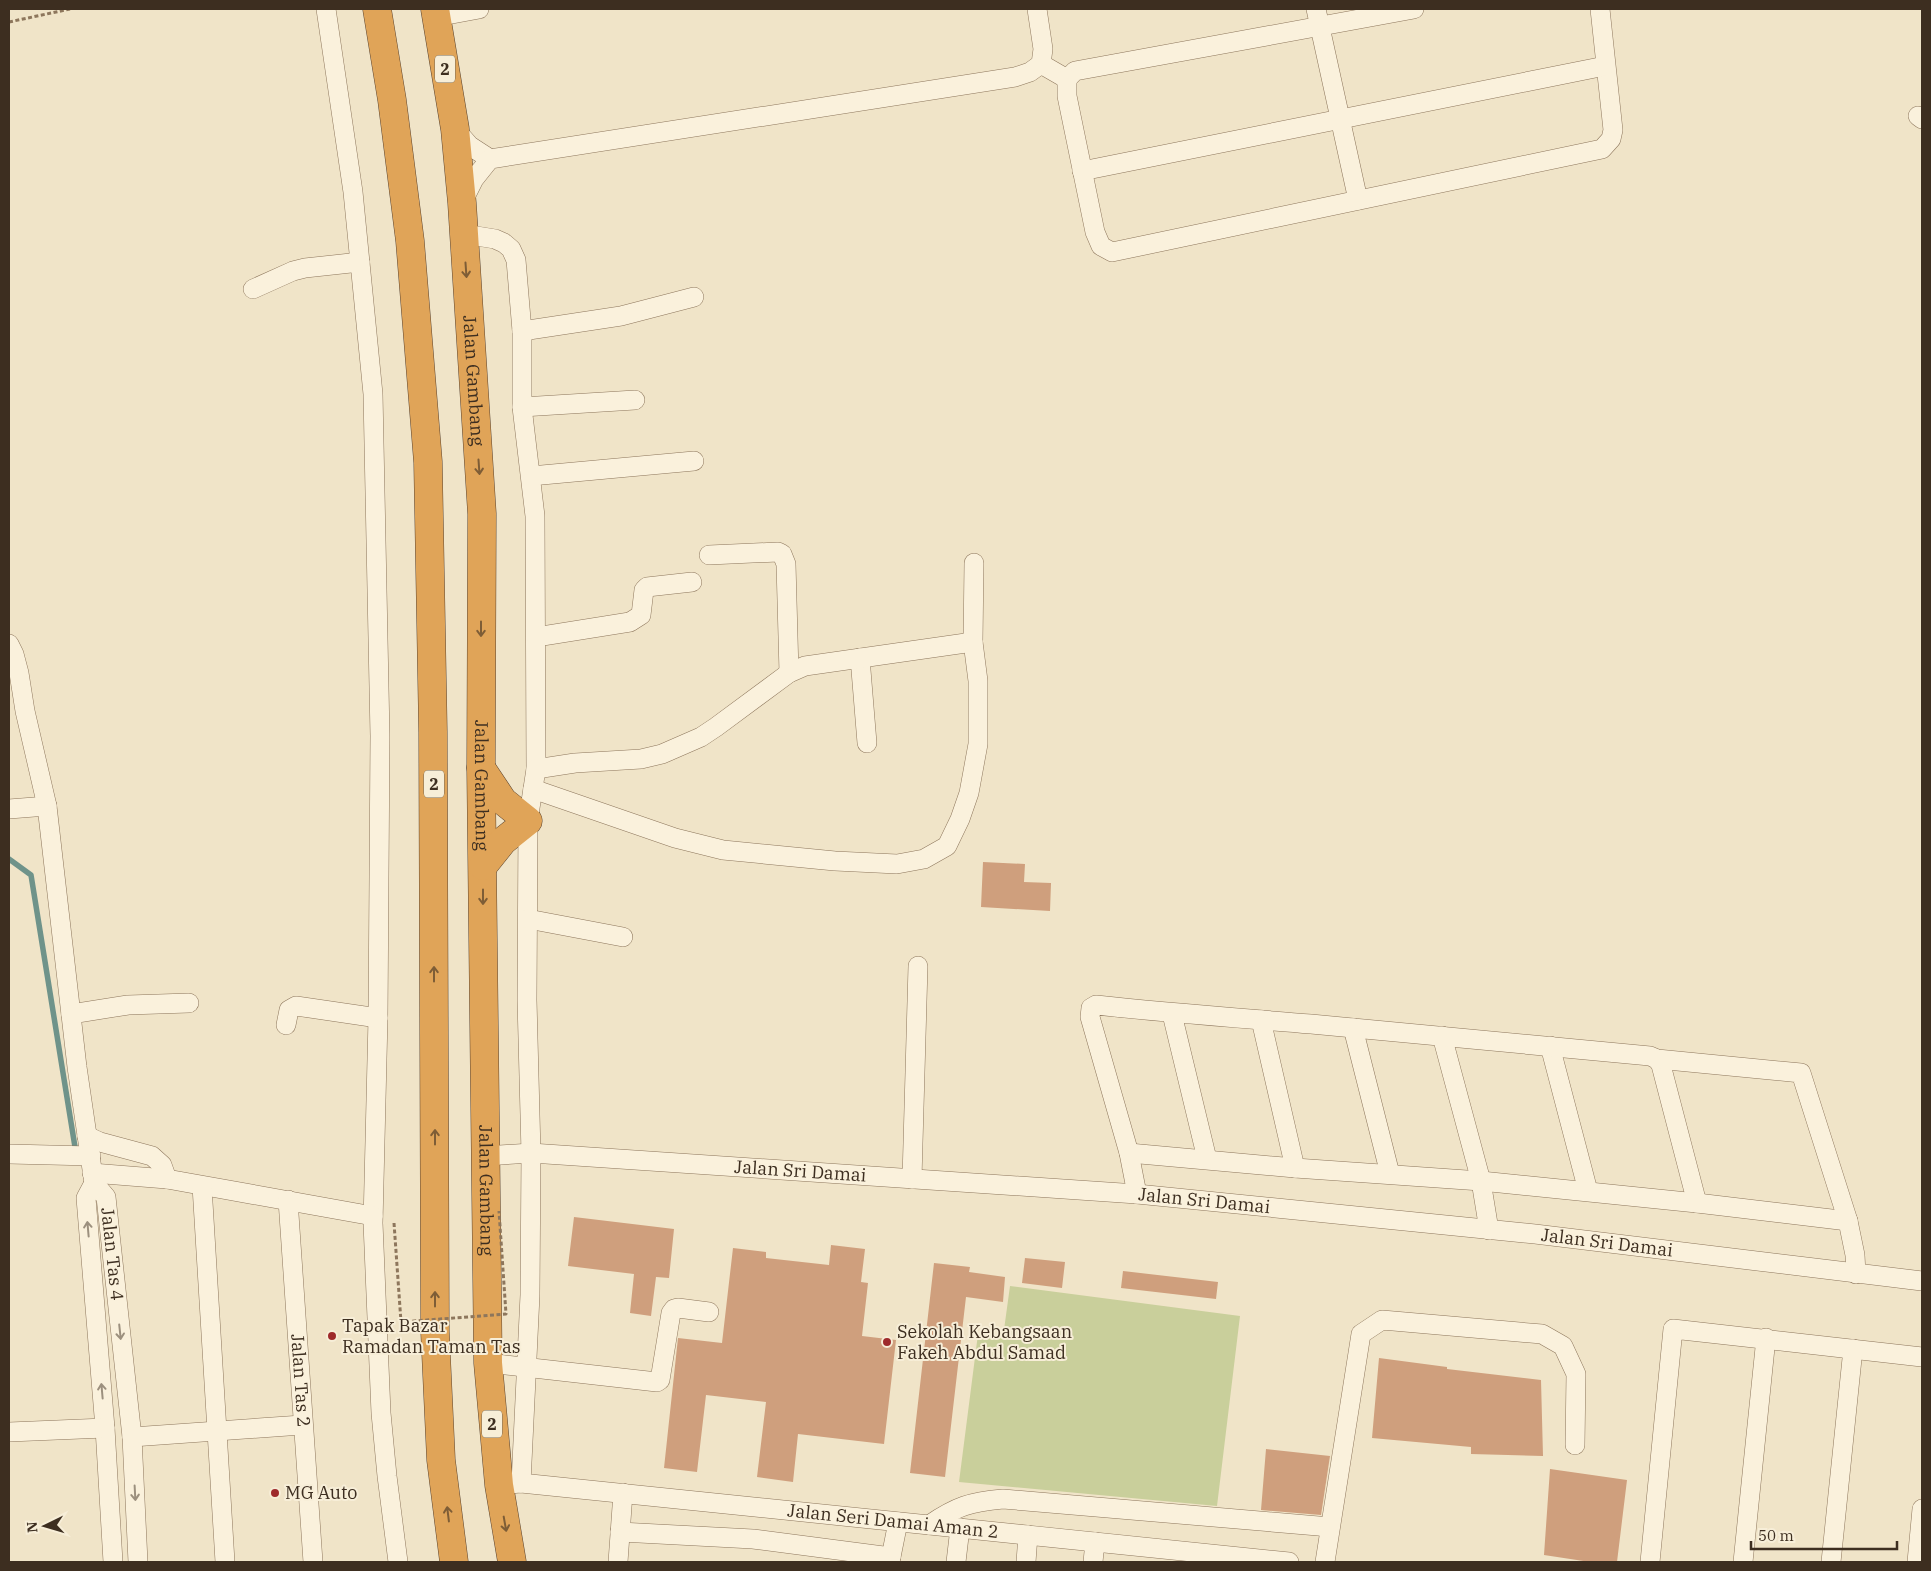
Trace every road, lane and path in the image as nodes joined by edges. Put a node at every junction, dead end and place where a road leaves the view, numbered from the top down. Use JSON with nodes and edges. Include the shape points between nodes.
{"nodes":[{"id":1,"x":70,"y":9,"type":"edge"},
{"id":2,"x":326,"y":9,"type":"edge"},
{"id":3,"x":377,"y":9,"type":"edge"},
{"id":4,"x":479,"y":9,"type":"edge"},
{"id":5,"x":1037,"y":9,"type":"edge"},
{"id":6,"x":1414,"y":9,"type":"edge"},
{"id":7,"x":1600,"y":9,"type":"edge"},
{"id":8,"x":436,"y":13,"type":"edge"},
{"id":9,"x":1318,"y":17,"type":"edge"},
{"id":10,"x":9,"y":22,"type":"edge"},
{"id":11,"x":1041,"y":64,"type":"junction"},
{"id":12,"x":1605,"y":66,"type":"junction"},
{"id":13,"x":1067,"y":80,"type":"junction"},
{"id":14,"x":1340,"y":120,"type":"junction"},
{"id":15,"x":455,"y":129,"type":"junction"},
{"id":16,"x":490,"y":159,"type":"junction"},
{"id":17,"x":1082,"y":171,"type":"junction"},
{"id":18,"x":1358,"y":200,"type":"junction"},
{"id":19,"x":462,"y":203,"type":"junction"},
{"id":20,"x":464,"y":234,"type":"junction"},
{"id":21,"x":360,"y":262,"type":"junction"},
{"id":22,"x":253,"y":289,"type":"dead end"},
{"id":23,"x":694,"y":297,"type":"dead end"},
{"id":24,"x":522,"y":331,"type":"junction"},
{"id":25,"x":635,"y":400,"type":"dead end"},
{"id":26,"x":522,"y":407,"type":"junction"},
{"id":27,"x":694,"y":461,"type":"dead end"},
{"id":28,"x":531,"y":476,"type":"junction"},
{"id":29,"x":708,"y":555,"type":"dead end"},
{"id":30,"x":974,"y":563,"type":"dead end"},
{"id":31,"x":692,"y":582,"type":"dead end"},
{"id":32,"x":536,"y":637,"type":"junction"},
{"id":33,"x":973,"y":642,"type":"junction"},
{"id":34,"x":9,"y":644,"type":"edge"},
{"id":35,"x":860,"y":658,"type":"junction"},
{"id":36,"x":788,"y":673,"type":"junction"},
{"id":37,"x":17,"y":712,"type":"edge"},
{"id":38,"x":867,"y":743,"type":"dead end"},
{"id":39,"x":481,"y":768,"type":"junction"},
{"id":40,"x":536,"y":769,"type":"junction"},
{"id":41,"x":533,"y":790,"type":"junction"},
{"id":42,"x":47,"y":806,"type":"junction"},
{"id":43,"x":9,"y":808,"type":"edge"},
{"id":44,"x":528,"y":821,"type":"junction"},
{"id":45,"x":483,"y":866,"type":"junction"},
{"id":46,"x":528,"y":919,"type":"junction"},
{"id":47,"x":623,"y":937,"type":"dead end"},
{"id":48,"x":918,"y":966,"type":"dead end"},
{"id":49,"x":189,"y":1004,"type":"dead end"},
{"id":50,"x":71,"y":1014,"type":"junction"},
{"id":51,"x":1172,"y":1014,"type":"junction"},
{"id":52,"x":378,"y":1018,"type":"junction"},
{"id":53,"x":1261,"y":1020,"type":"junction"},
{"id":54,"x":286,"y":1025,"type":"dead end"},
{"id":55,"x":1353,"y":1028,"type":"junction"},
{"id":56,"x":1442,"y":1036,"type":"junction"},
{"id":57,"x":1550,"y":1046,"type":"junction"},
{"id":58,"x":1657,"y":1059,"type":"junction"},
{"id":59,"x":88,"y":1136,"type":"junction"},
{"id":60,"x":531,"y":1153,"type":"junction"},
{"id":61,"x":1129,"y":1153,"type":"junction"},
{"id":62,"x":9,"y":1154,"type":"edge"},
{"id":63,"x":485,"y":1156,"type":"junction"},
{"id":64,"x":1207,"y":1159,"type":"junction"},
{"id":65,"x":1295,"y":1168,"type":"junction"},
{"id":66,"x":92,"y":1171,"type":"junction"},
{"id":67,"x":1390,"y":1174,"type":"junction"},
{"id":68,"x":912,"y":1178,"type":"junction"},
{"id":69,"x":167,"y":1179,"type":"junction"},
{"id":70,"x":1481,"y":1181,"type":"junction"},
{"id":71,"x":202,"y":1186,"type":"junction"},
{"id":72,"x":1588,"y":1191,"type":"junction"},
{"id":73,"x":1136,"y":1194,"type":"junction"},
{"id":74,"x":288,"y":1200,"type":"junction"},
{"id":75,"x":1697,"y":1203,"type":"junction"},
{"id":76,"x":499,"y":1211,"type":"dead end"},
{"id":77,"x":373,"y":1216,"type":"junction"},
{"id":78,"x":1848,"y":1221,"type":"junction"},
{"id":79,"x":394,"y":1223,"type":"dead end"},
{"id":80,"x":1489,"y":1230,"type":"junction"},
{"id":81,"x":1856,"y":1274,"type":"junction"},
{"id":82,"x":1922,"y":1281,"type":"edge"},
{"id":83,"x":709,"y":1312,"type":"dead end"},
{"id":84,"x":1766,"y":1338,"type":"junction"},
{"id":85,"x":1853,"y":1349,"type":"junction"},
{"id":86,"x":1922,"y":1357,"type":"edge"},
{"id":87,"x":488,"y":1363,"type":"junction"},
{"id":88,"x":526,"y":1367,"type":"junction"},
{"id":89,"x":302,"y":1425,"type":"junction"},
{"id":90,"x":105,"y":1428,"type":"junction"},
{"id":91,"x":217,"y":1431,"type":"junction"},
{"id":92,"x":9,"y":1432,"type":"edge"},
{"id":93,"x":132,"y":1437,"type":"junction"},
{"id":94,"x":1575,"y":1445,"type":"dead end"},
{"id":95,"x":510,"y":1484,"type":"junction"},
{"id":96,"x":623,"y":1493,"type":"junction"},
{"id":97,"x":1922,"y":1509,"type":"edge"},
{"id":98,"x":898,"y":1522,"type":"junction"},
{"id":99,"x":929,"y":1525,"type":"junction"},
{"id":100,"x":960,"y":1528,"type":"junction"},
{"id":101,"x":1330,"y":1528,"type":"junction"},
{"id":102,"x":620,"y":1532,"type":"junction"},
{"id":103,"x":1028,"y":1535,"type":"junction"},
{"id":104,"x":1095,"y":1542,"type":"junction"},
{"id":105,"x":1158,"y":1555,"type":"edge"},
{"id":106,"x":1228,"y":1559,"type":"edge"},
{"id":107,"x":891,"y":1560,"type":"edge"},
{"id":108,"x":113,"y":1562,"type":"edge"},
{"id":109,"x":138,"y":1562,"type":"edge"},
{"id":110,"x":225,"y":1562,"type":"edge"},
{"id":111,"x":313,"y":1562,"type":"edge"},
{"id":112,"x":398,"y":1562,"type":"edge"},
{"id":113,"x":454,"y":1562,"type":"edge"},
{"id":114,"x":512,"y":1562,"type":"edge"},
{"id":115,"x":618,"y":1562,"type":"edge"},
{"id":116,"x":956,"y":1562,"type":"edge"},
{"id":117,"x":1026,"y":1562,"type":"edge"},
{"id":118,"x":1094,"y":1562,"type":"edge"},
{"id":119,"x":1289,"y":1562,"type":"edge"},
{"id":120,"x":1325,"y":1562,"type":"edge"},
{"id":121,"x":1650,"y":1562,"type":"edge"},
{"id":122,"x":1743,"y":1562,"type":"edge"},
{"id":123,"x":1831,"y":1562,"type":"edge"},
{"id":124,"x":1917,"y":1562,"type":"edge"}],
"edges":[{"from":1,"to":10,"type":"path"},
{"from":2,"to":21,"type":"street"},
{"from":113,"to":3,"type":"highway","number":"2","one_way":true,"via":[[441,1460],[435,1332],[433,742],[428,462],[410,242]]},
{"from":4,"to":8,"type":"street"},
{"from":5,"to":11,"type":"street","via":[[1043,49]]},
{"from":6,"to":9,"type":"street"},
{"from":7,"to":12,"type":"street"},
{"from":8,"to":15,"type":"highway","name":"Jalan Gambang","number":"2"},
{"from":9,"to":13,"type":"street","via":[[1075,71]]},
{"from":9,"to":14,"type":"street"},
{"from":11,"to":13,"type":"street"},
{"from":11,"to":16,"type":"street","via":[[1030,72],[1015,76]]},
{"from":12,"to":14,"type":"street"},
{"from":12,"to":18,"type":"street","via":[[1613,130],[1611,139],[1602,149]]},
{"from":13,"to":17,"type":"street","via":[[1067,96]]},
{"from":14,"to":17,"type":"street"},
{"from":14,"to":18,"type":"street"},
{"from":15,"to":16,"type":"street","via":[[470,146]]},
{"from":15,"to":19,"type":"highway","name":"Jalan Gambang","number":"2"},
{"from":16,"to":19,"type":"street","via":[[474,179]]},
{"from":17,"to":18,"type":"street","via":[[1095,232],[1101,246],[1112,252]]},
{"from":19,"to":20,"type":"highway","name":"Jalan Gambang","number":"2"},
{"from":20,"to":24,"type":"street","via":[[495,239],[511,249],[516,260]]},
{"from":20,"to":39,"type":"highway","name":"Jalan Gambang","number":"2","one_way":true,"via":[[482,514]]},
{"from":21,"to":22,"type":"street","via":[[299,269]]},
{"from":21,"to":52,"type":"street","via":[[373,404],[380,736]]},
{"from":23,"to":24,"type":"street","via":[[622,316]]},
{"from":24,"to":26,"type":"street"},
{"from":25,"to":26,"type":"street"},
{"from":26,"to":28,"type":"street"},
{"from":27,"to":28,"type":"street"},
{"from":28,"to":32,"type":"street","via":[[535,516]]},
{"from":29,"to":36,"type":"street","via":[[778,552],[784,557]]},
{"from":30,"to":33,"type":"street"},
{"from":31,"to":32,"type":"street","via":[[647,587],[640,615],[630,622]]},
{"from":32,"to":40,"type":"street"},
{"from":33,"to":35,"type":"street"},
{"from":33,"to":41,"type":"street","via":[[979,714],[978,744],[969,793],[947,846],[924,859],[897,864],[723,850],[675,838]]},
{"from":34,"to":37,"type":"street","via":[[19,673]]},
{"from":35,"to":36,"type":"street","via":[[805,666]]},
{"from":35,"to":38,"type":"street"},
{"from":36,"to":40,"type":"street","via":[[716,728],[662,754],[642,759]]},
{"from":37,"to":42,"type":"street"},
{"from":39,"to":44,"type":"highway","via":[[503,801]]},
{"from":39,"to":45,"type":"highway","name":"Jalan Gambang","number":"2"},
{"from":40,"to":41,"type":"street"},
{"from":41,"to":44,"type":"street"},
{"from":42,"to":43,"type":"street"},
{"from":42,"to":50,"type":"street"},
{"from":44,"to":45,"type":"highway","via":[[503,840]]},
{"from":44,"to":46,"type":"street"},
{"from":45,"to":63,"type":"highway","name":"Jalan Gambang","number":"2","one_way":true},
{"from":46,"to":47,"type":"street"},
{"from":46,"to":60,"type":"street"},
{"from":48,"to":68,"type":"street"},
{"from":49,"to":50,"type":"street","via":[[128,1005]]},
{"from":50,"to":59,"type":"street"},
{"from":51,"to":53,"type":"street"},
{"from":51,"to":61,"type":"street","via":[[1096,1004],[1091,1008],[1090,1017]]},
{"from":51,"to":64,"type":"street"},
{"from":52,"to":54,"type":"street","via":[[296,1006],[289,1010]]},
{"from":52,"to":77,"type":"street"},
{"from":53,"to":55,"type":"street"},
{"from":53,"to":65,"type":"street"},
{"from":55,"to":56,"type":"street"},
{"from":55,"to":67,"type":"street"},
{"from":56,"to":57,"type":"street"},
{"from":56,"to":70,"type":"street"},
{"from":57,"to":58,"type":"street"},
{"from":57,"to":72,"type":"street"},
{"from":58,"to":75,"type":"street"},
{"from":58,"to":78,"type":"street","via":[[1801,1074]]},
{"from":59,"to":66,"type":"street"},
{"from":59,"to":69,"type":"street","via":[[152,1156],[162,1165]]},
{"from":60,"to":63,"type":"street","name":"Jalan Sri Damai"},
{"from":60,"to":68,"type":"street","name":"Jalan Sri Damai"},
{"from":60,"to":88,"type":"street","via":[[530,1304]]},
{"from":61,"to":64,"type":"street"},
{"from":61,"to":73,"type":"street"},
{"from":62,"to":66,"type":"street"},
{"from":63,"to":87,"type":"highway","name":"Jalan Gambang","number":"2"},
{"from":64,"to":65,"type":"street"},
{"from":65,"to":67,"type":"street"},
{"from":66,"to":69,"type":"street"},
{"from":90,"to":66,"type":"street","name":"Jalan Tas 4","one_way":true,"via":[[86,1198]]},
{"from":66,"to":93,"type":"street","name":"Jalan Tas 4","one_way":true,"via":[[106,1197]]},
{"from":67,"to":70,"type":"street"},
{"from":68,"to":73,"type":"street","name":"Jalan Sri Damai"},
{"from":69,"to":71,"type":"street"},
{"from":70,"to":72,"type":"street"},
{"from":70,"to":80,"type":"street"},
{"from":71,"to":74,"type":"street"},
{"from":71,"to":91,"type":"street"},
{"from":72,"to":75,"type":"street"},
{"from":73,"to":80,"type":"street","name":"Jalan Sri Damai"},
{"from":74,"to":77,"type":"street"},
{"from":74,"to":89,"type":"street","name":"Jalan Tas 2"},
{"from":75,"to":78,"type":"street"},
{"from":76,"to":79,"type":"path","bridge":true,"via":[[506,1314],[401,1322]]},
{"from":77,"to":112,"type":"street","via":[[381,1413]]},
{"from":78,"to":81,"type":"street"},
{"from":80,"to":81,"type":"street","name":"Jalan Sri Damai"},
{"from":81,"to":82,"type":"street","name":"Jalan Sri Damai"},
{"from":83,"to":88,"type":"street","via":[[678,1308],[671,1313],[660,1380],[657,1382]]},
{"from":84,"to":85,"type":"street"},
{"from":84,"to":121,"type":"street","via":[[1673,1329]]},
{"from":84,"to":122,"type":"street"},
{"from":85,"to":86,"type":"street"},
{"from":85,"to":123,"type":"street"},
{"from":87,"to":88,"type":"street"},
{"from":87,"to":95,"type":"highway","name":"Jalan Gambang","number":"2"},
{"from":88,"to":95,"type":"street"},
{"from":89,"to":91,"type":"street"},
{"from":89,"to":111,"type":"street","name":"Jalan Tas 2"},
{"from":90,"to":92,"type":"street"},
{"from":90,"to":108,"type":"street","name":"Jalan Tas 4"},
{"from":91,"to":93,"type":"street"},
{"from":91,"to":110,"type":"street"},
{"from":93,"to":109,"type":"street","name":"Jalan Tas 4","one_way":true},
{"from":94,"to":101,"type":"street","via":[[1576,1374],[1563,1346],[1542,1334],[1382,1320],[1361,1334]]},
{"from":95,"to":96,"type":"street","name":"Jalan Seri Damai Aman 2"},
{"from":95,"to":114,"type":"highway","name":"Jalan Gambang","number":"2","one_way":true},
{"from":96,"to":98,"type":"street","name":"Jalan Seri Damai Aman 2"},
{"from":96,"to":102,"type":"street"},
{"from":97,"to":124,"type":"street"},
{"from":98,"to":99,"type":"street","name":"Jalan Seri Damai Aman 2"},
{"from":98,"to":107,"type":"street"},
{"from":99,"to":100,"type":"street","name":"Jalan Seri Damai Aman 2"},
{"from":99,"to":101,"type":"street","via":[[950,1511],[976,1502],[1003,1499]]},
{"from":100,"to":103,"type":"street","name":"Jalan Seri Damai Aman 2"},
{"from":100,"to":116,"type":"street"},
{"from":101,"to":120,"type":"street"},
{"from":102,"to":107,"type":"street","via":[[753,1539]]},
{"from":102,"to":115,"type":"street"},
{"from":103,"to":104,"type":"street","name":"Jalan Seri Damai Aman 2"},
{"from":103,"to":117,"type":"street"},
{"from":104,"to":105,"type":"street","name":"Jalan Seri Damai Aman 2"},
{"from":104,"to":118,"type":"street"},
{"from":105,"to":106,"type":"street","name":"Jalan Seri Damai Aman 2"},
{"from":106,"to":119,"type":"street","name":"Jalan Seri Damai Aman 2"}]}
